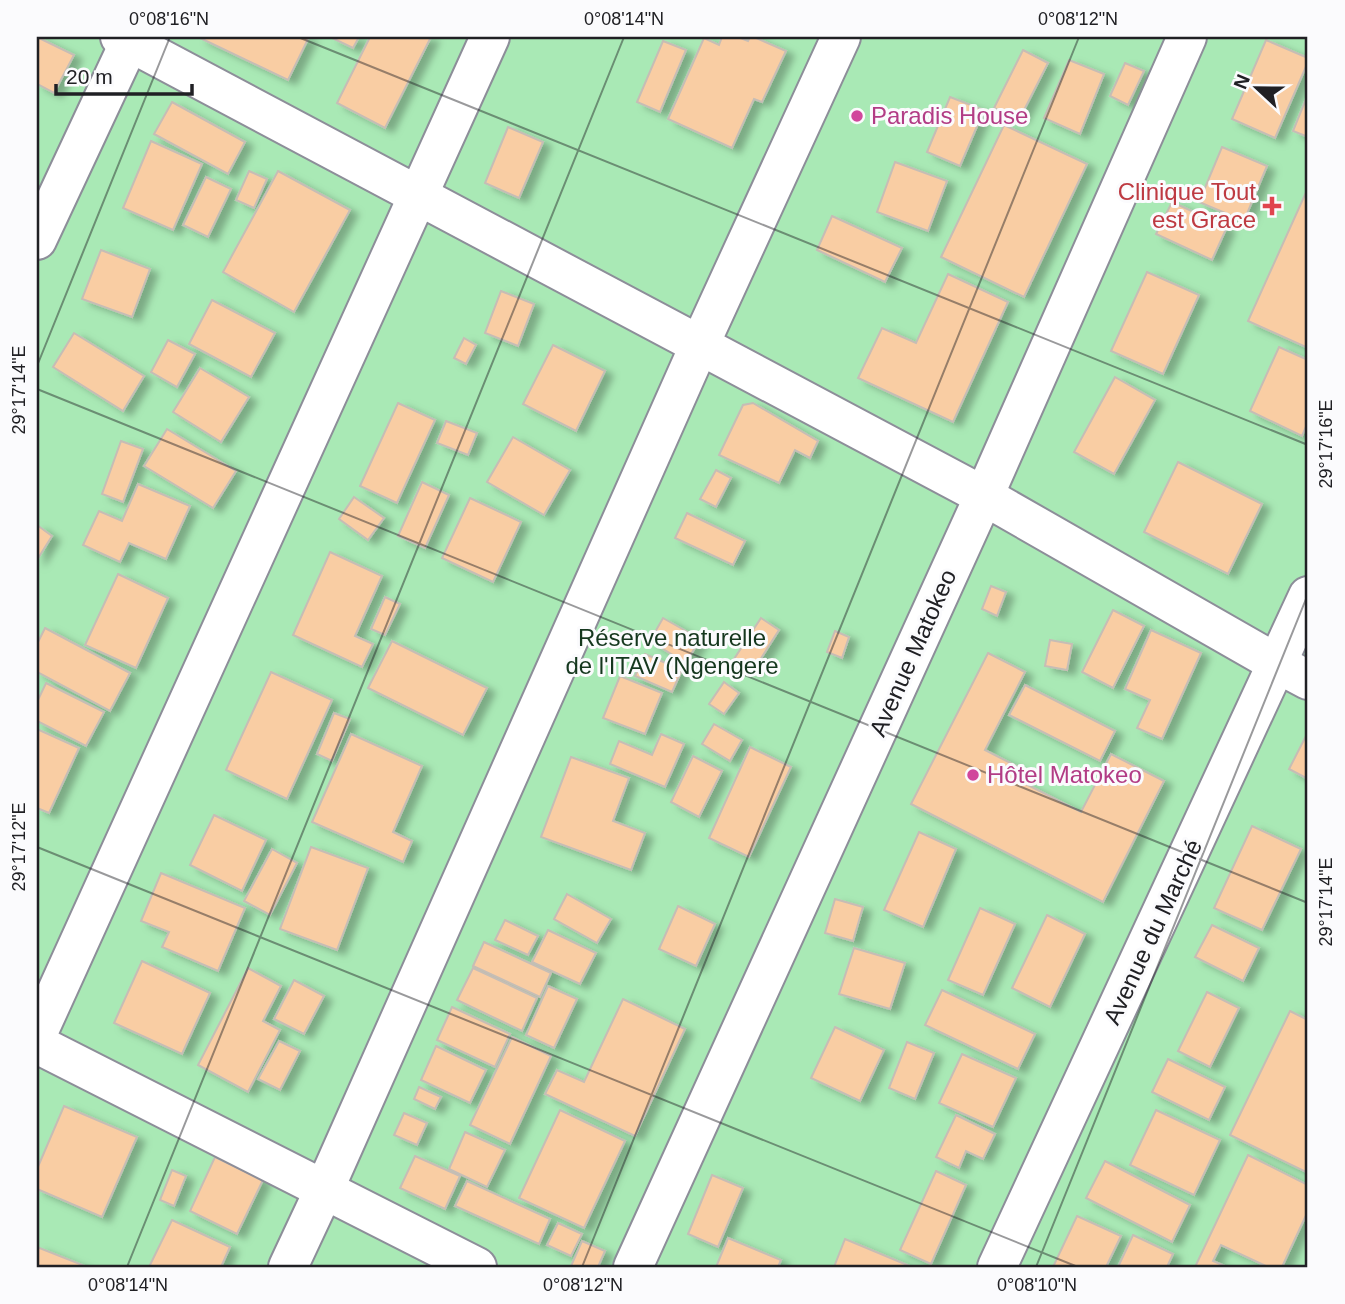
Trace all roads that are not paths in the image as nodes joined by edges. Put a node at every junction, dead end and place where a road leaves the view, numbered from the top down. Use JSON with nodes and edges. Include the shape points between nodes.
{"nodes":[{"id":1,"x":490,"y":37,"type":"edge"},
{"id":2,"x":841,"y":37,"type":"edge"},
{"id":3,"x":1187,"y":37,"type":"edge"},
{"id":4,"x":127,"y":38,"type":"edge"},
{"id":5,"x":419,"y":195,"type":"junction"},
{"id":6,"x":37,"y":240,"type":"edge"},
{"id":7,"x":700,"y":344,"type":"junction"},
{"id":8,"x":984,"y":496,"type":"junction"},
{"id":9,"x":1308,"y":596,"type":"edge"},
{"id":10,"x":1293,"y":672,"type":"edge"},
{"id":11,"x":37,"y":1035,"type":"edge"},
{"id":12,"x":37,"y":1044,"type":"edge"},
{"id":13,"x":324,"y":1190,"type":"junction"},
{"id":14,"x":288,"y":1267,"type":"edge"},
{"id":15,"x":477,"y":1267,"type":"edge"},
{"id":16,"x":633,"y":1267,"type":"edge"},
{"id":17,"x":997,"y":1267,"type":"edge"}],
"edges":[{"from":1,"to":5,"type":"street"},
{"from":2,"to":7,"type":"street"},
{"from":3,"to":8,"type":"street","name":"Avenue Matokeo"},
{"from":4,"to":5,"type":"street"},
{"from":4,"to":6,"type":"street"},
{"from":5,"to":7,"type":"street"},
{"from":5,"to":11,"type":"street"},
{"from":7,"to":8,"type":"street"},
{"from":7,"to":13,"type":"street"},
{"from":8,"to":10,"type":"street"},
{"from":8,"to":16,"type":"street","name":"Avenue Matokeo"},
{"from":9,"to":10,"type":"street","name":"Avenue du Marché"},
{"from":10,"to":17,"type":"street","name":"Avenue du Marché"},
{"from":12,"to":13,"type":"street"},
{"from":13,"to":14,"type":"street"},
{"from":13,"to":15,"type":"street"}]}
